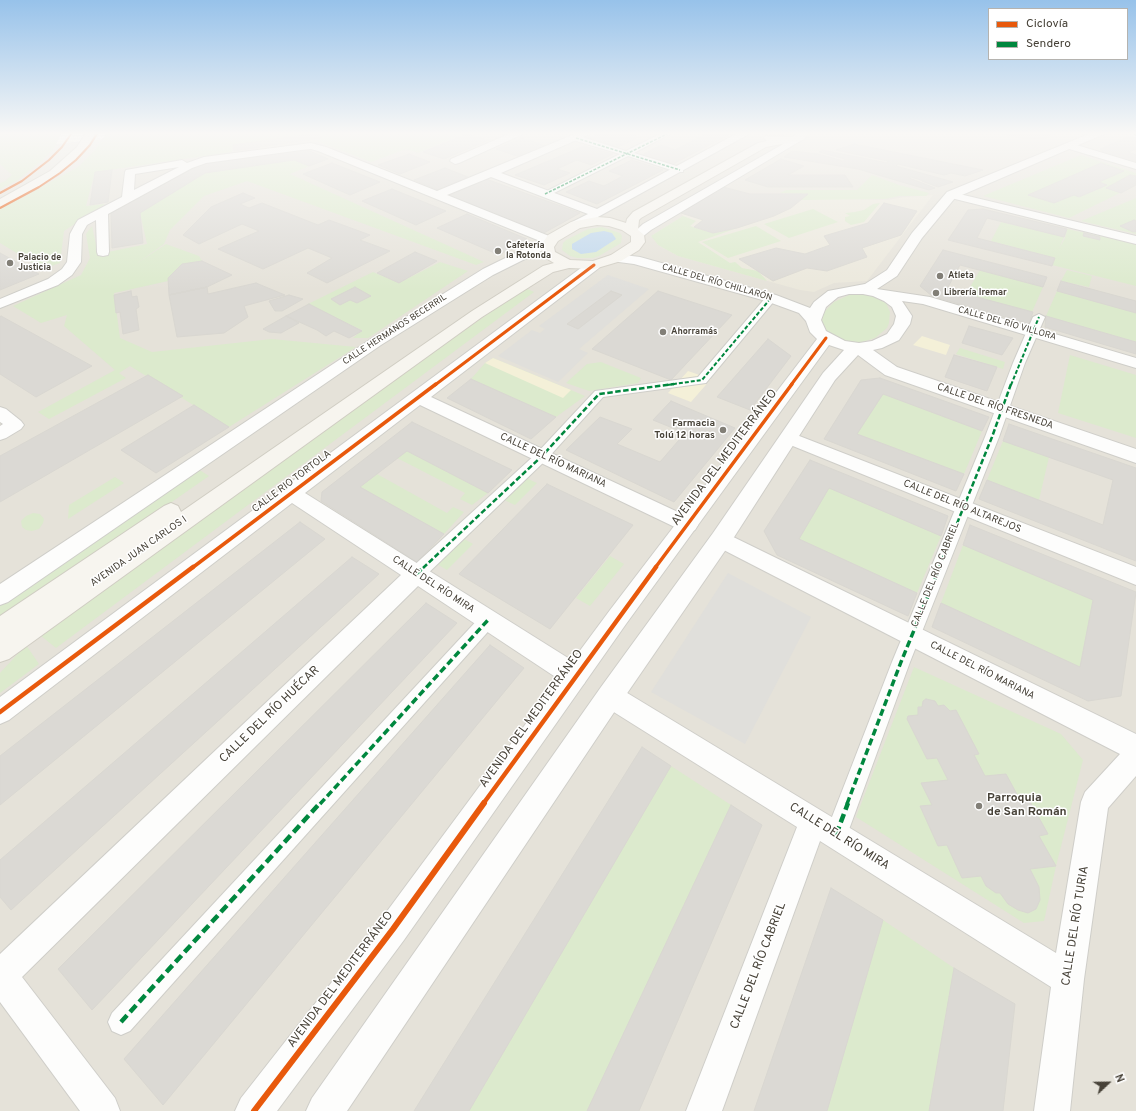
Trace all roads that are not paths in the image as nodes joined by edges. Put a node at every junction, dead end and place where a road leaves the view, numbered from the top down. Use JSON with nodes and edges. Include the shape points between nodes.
{"nodes":[{"id":1,"x":18,"y":186,"type":"edge"},
{"id":2,"x":34,"y":186,"type":"edge"},
{"id":3,"x":129,"y":186,"type":"edge"},
{"id":4,"x":151,"y":186,"type":"edge"},
{"id":5,"x":411,"y":186,"type":"edge"},
{"id":6,"x":460,"y":186,"type":"edge"},
{"id":7,"x":524,"y":186,"type":"edge"},
{"id":8,"x":562,"y":186,"type":"edge"},
{"id":9,"x":653,"y":186,"type":"edge"},
{"id":10,"x":677,"y":186,"type":"edge"},
{"id":11,"x":689,"y":186,"type":"edge"},
{"id":12,"x":717,"y":186,"type":"edge"},
{"id":13,"x":971,"y":186,"type":"edge"},
{"id":14,"x":545,"y":194,"type":"junction"},
{"id":15,"x":951,"y":194,"type":"junction"},
{"id":16,"x":436,"y":196,"type":"junction"},
{"id":17,"x":0,"y":197,"type":"edge"},
{"id":18,"x":128,"y":198,"type":"junction"},
{"id":19,"x":0,"y":204,"type":"edge"},
{"id":20,"x":102,"y":212,"type":"junction"},
{"id":21,"x":600,"y":217,"type":"junction"},
{"id":22,"x":636,"y":235,"type":"junction"},
{"id":23,"x":1136,"y":240,"type":"edge"},
{"id":24,"x":549,"y":245,"type":"junction"},
{"id":25,"x":103,"y":252,"type":"dead end"},
{"id":26,"x":616,"y":258,"type":"junction"},
{"id":27,"x":569,"y":264,"type":"junction"},
{"id":28,"x":594,"y":265,"type":"junction"},
{"id":29,"x":892,"y":273,"type":"junction"},
{"id":30,"x":856,"y":290,"type":"junction"},
{"id":31,"x":833,"y":294,"type":"junction"},
{"id":32,"x":771,"y":298,"type":"junction"},
{"id":33,"x":896,"y":300,"type":"junction"},
{"id":34,"x":0,"y":304,"type":"edge"},
{"id":35,"x":1039,"y":317,"type":"dead end"},
{"id":36,"x":819,"y":329,"type":"junction"},
{"id":37,"x":1032,"y":332,"type":"junction"},
{"id":38,"x":857,"y":348,"type":"junction"},
{"id":39,"x":1136,"y":363,"type":"edge"},
{"id":40,"x":418,"y":397,"type":"junction"},
{"id":41,"x":1003,"y":409,"type":"junction"},
{"id":42,"x":0,"y":413,"type":"edge"},
{"id":43,"x":0,"y":434,"type":"edge"},
{"id":44,"x":788,"y":438,"type":"junction"},
{"id":45,"x":273,"y":449,"type":"junction"},
{"id":46,"x":542,"y":456,"type":"junction"},
{"id":47,"x":1136,"y":456,"type":"edge"},
{"id":48,"x":291,"y":493,"type":"junction"},
{"id":49,"x":964,"y":507,"type":"junction"},
{"id":50,"x":688,"y":525,"type":"junction"},
{"id":51,"x":721,"y":539,"type":"junction"},
{"id":52,"x":416,"y":574,"type":"junction"},
{"id":53,"x":1136,"y":576,"type":"edge"},
{"id":54,"x":0,"y":596,"type":"edge"},
{"id":55,"x":488,"y":620,"type":"junction"},
{"id":56,"x":0,"y":629,"type":"edge"},
{"id":57,"x":912,"y":636,"type":"junction"},
{"id":58,"x":0,"y":651,"type":"edge"},
{"id":59,"x":575,"y":676,"type":"junction"},
{"id":60,"x":610,"y":696,"type":"junction"},
{"id":61,"x":0,"y":712,"type":"edge"},
{"id":62,"x":1136,"y":748,"type":"edge"},
{"id":63,"x":1136,"y":756,"type":"edge"},
{"id":64,"x":825,"y":828,"type":"junction"},
{"id":65,"x":0,"y":975,"type":"edge"},
{"id":66,"x":1068,"y":979,"type":"junction"},
{"id":67,"x":121,"y":1022,"type":"dead end"},
{"id":68,"x":102,"y":1111,"type":"edge"},
{"id":69,"x":254,"y":1111,"type":"edge"},
{"id":70,"x":325,"y":1111,"type":"edge"},
{"id":71,"x":704,"y":1111,"type":"edge"},
{"id":72,"x":1052,"y":1111,"type":"edge"}],
"edges":[{"from":1,"to":17,"type":"main road"},
{"from":2,"to":19,"type":"main road"},
{"from":3,"to":18,"type":"street"},
{"from":4,"to":18,"type":"street"},
{"from":5,"to":16,"type":"street"},
{"from":6,"to":16,"type":"street"},
{"from":7,"to":14,"type":"street"},
{"from":8,"to":14,"type":"street"},
{"from":9,"to":21,"type":"street"},
{"from":10,"to":21,"type":"main road","via":[[627,213]]},
{"from":11,"to":22,"type":"main road","via":[[637,215],[633,219]]},
{"from":12,"to":22,"type":"street"},
{"from":13,"to":15,"type":"street"},
{"from":14,"to":21,"type":"street"},
{"from":15,"to":23,"type":"street"},
{"from":15,"to":29,"type":"street"},
{"from":16,"to":24,"type":"street"},
{"from":18,"to":20,"type":"street"},
{"from":20,"to":25,"type":"street"},
{"from":20,"to":34,"type":"street","via":[[82,223],[76,234],[74,262],[67,272],[53,282]]},
{"from":21,"to":22,"type":"main road","via":[[622,224]]},
{"from":21,"to":24,"type":"main road","via":[[576,225]]},
{"from":22,"to":26,"type":"main road","via":[[634,247]]},
{"from":22,"to":31,"type":"street","name":"CALLE DEL RÍO CHILLARÓN","via":[[652,252],[807,296]]},
{"from":24,"to":27,"type":"main road","via":[[560,261]]},
{"from":24,"to":45,"type":"main road","via":[[536,265]]},
{"from":24,"to":54,"type":"street","name":"CALLE HERMANOS BECERRIL","via":[[502,264],[376,342]]},
{"from":26,"to":28,"type":"main road"},
{"from":26,"to":32,"type":"street","name":"CALLE DEL RÍO CHILLARÓN","via":[[635,260]]},
{"from":27,"to":28,"type":"main road"},
{"from":27,"to":45,"type":"main road","via":[[548,269],[538,275]]},
{"from":28,"to":40,"type":"street","name":"CALLE RIO TORTOLA"},
{"from":29,"to":30,"type":"street","via":[[870,287]]},
{"from":29,"to":33,"type":"street","via":[[891,280]]},
{"from":30,"to":31,"type":"street"},
{"from":30,"to":33,"type":"street","name":"CALLE DEL RÍO VILLORA","via":[[877,293]]},
{"from":31,"to":36,"type":"street","via":[[819,305]]},
{"from":32,"to":36,"type":"street","name":"CALLE DEL RÍO CHILLARÓN","via":[[804,310]]},
{"from":32,"to":46,"type":"street","name":"CALLE DEL RÍO HUÉCAR","via":[[702,380],[598,394]]},
{"from":33,"to":37,"type":"street","name":"CALLE DEL RÍO VILLORA","via":[[925,300]]},
{"from":33,"to":38,"type":"street","via":[[904,316],[893,338],[876,345]]},
{"from":35,"to":37,"type":"street","name":"CALLE DEL RÍO CABRIEL"},
{"from":36,"to":38,"type":"street","via":[[841,345]]},
{"from":36,"to":50,"type":"street","name":"AVENIDA DEL MEDITERRÁNEO"},
{"from":37,"to":39,"type":"street","name":"CALLE DEL RÍO VILLORA"},
{"from":37,"to":41,"type":"street","name":"CALLE DEL RÍO CABRIEL"},
{"from":38,"to":41,"type":"street","name":"CALLE DEL RÍO FRESNEDA","via":[[892,371]]},
{"from":38,"to":44,"type":"street","via":[[829,377]]},
{"from":40,"to":46,"type":"street","name":"CALLE DEL RÍO MARIANA"},
{"from":40,"to":48,"type":"street","name":"CALLE RIO TORTOLA"},
{"from":41,"to":47,"type":"street","name":"CALLE DEL RÍO FRESNEDA"},
{"from":41,"to":49,"type":"street","name":"CALLE DEL RÍO CABRIEL"},
{"from":42,"to":43,"type":"street","via":[[15,426]]},
{"from":44,"to":49,"type":"street","name":"CALLE DEL RÍO ALTAREJOS"},
{"from":44,"to":51,"type":"street"},
{"from":45,"to":56,"type":"main road","name":"AVENIDA JUAN CARLOS I"},
{"from":45,"to":58,"type":"main road","name":"AVENIDA JUAN CARLOS I"},
{"from":46,"to":50,"type":"street","name":"CALLE DEL RÍO MARIANA"},
{"from":46,"to":52,"type":"street","name":"CALLE DEL RÍO HUÉCAR"},
{"from":48,"to":52,"type":"street","name":"CALLE DEL RÍO MIRA"},
{"from":48,"to":61,"type":"street","name":"CALLE RIO TORTOLA"},
{"from":49,"to":53,"type":"street","name":"CALLE DEL RÍO ALTAREJOS"},
{"from":49,"to":57,"type":"street","name":"CALLE DEL RÍO CABRIEL"},
{"from":50,"to":59,"type":"street","name":"AVENIDA DEL MEDITERRÁNEO"},
{"from":51,"to":57,"type":"street","name":"CALLE DEL RÍO MARIANA"},
{"from":51,"to":60,"type":"street"},
{"from":52,"to":55,"type":"street","name":"CALLE DEL RÍO MIRA"},
{"from":52,"to":65,"type":"street","name":"CALLE DEL RÍO HUÉCAR"},
{"from":55,"to":59,"type":"street","name":"CALLE DEL RÍO MIRA"},
{"from":55,"to":67,"type":"street"},
{"from":57,"to":62,"type":"street","name":"CALLE DEL RÍO MARIANA"},
{"from":57,"to":64,"type":"street","name":"CALLE DEL RÍO CABRIEL"},
{"from":59,"to":69,"type":"street","name":"AVENIDA DEL MEDITERRÁNEO","via":[[394,929]]},
{"from":60,"to":64,"type":"street","name":"CALLE DEL RÍO MIRA"},
{"from":60,"to":70,"type":"street"},
{"from":63,"to":66,"type":"street","name":"CALLE DEL RÍO TURIA","via":[[1095,802]]},
{"from":64,"to":66,"type":"street","name":"CALLE DEL RÍO MIRA"},
{"from":64,"to":71,"type":"street","name":"CALLE DEL RÍO CABRIEL"},
{"from":65,"to":68,"type":"street"},
{"from":66,"to":72,"type":"street","name":"CALLE DEL RÍO TURIA"}]}
